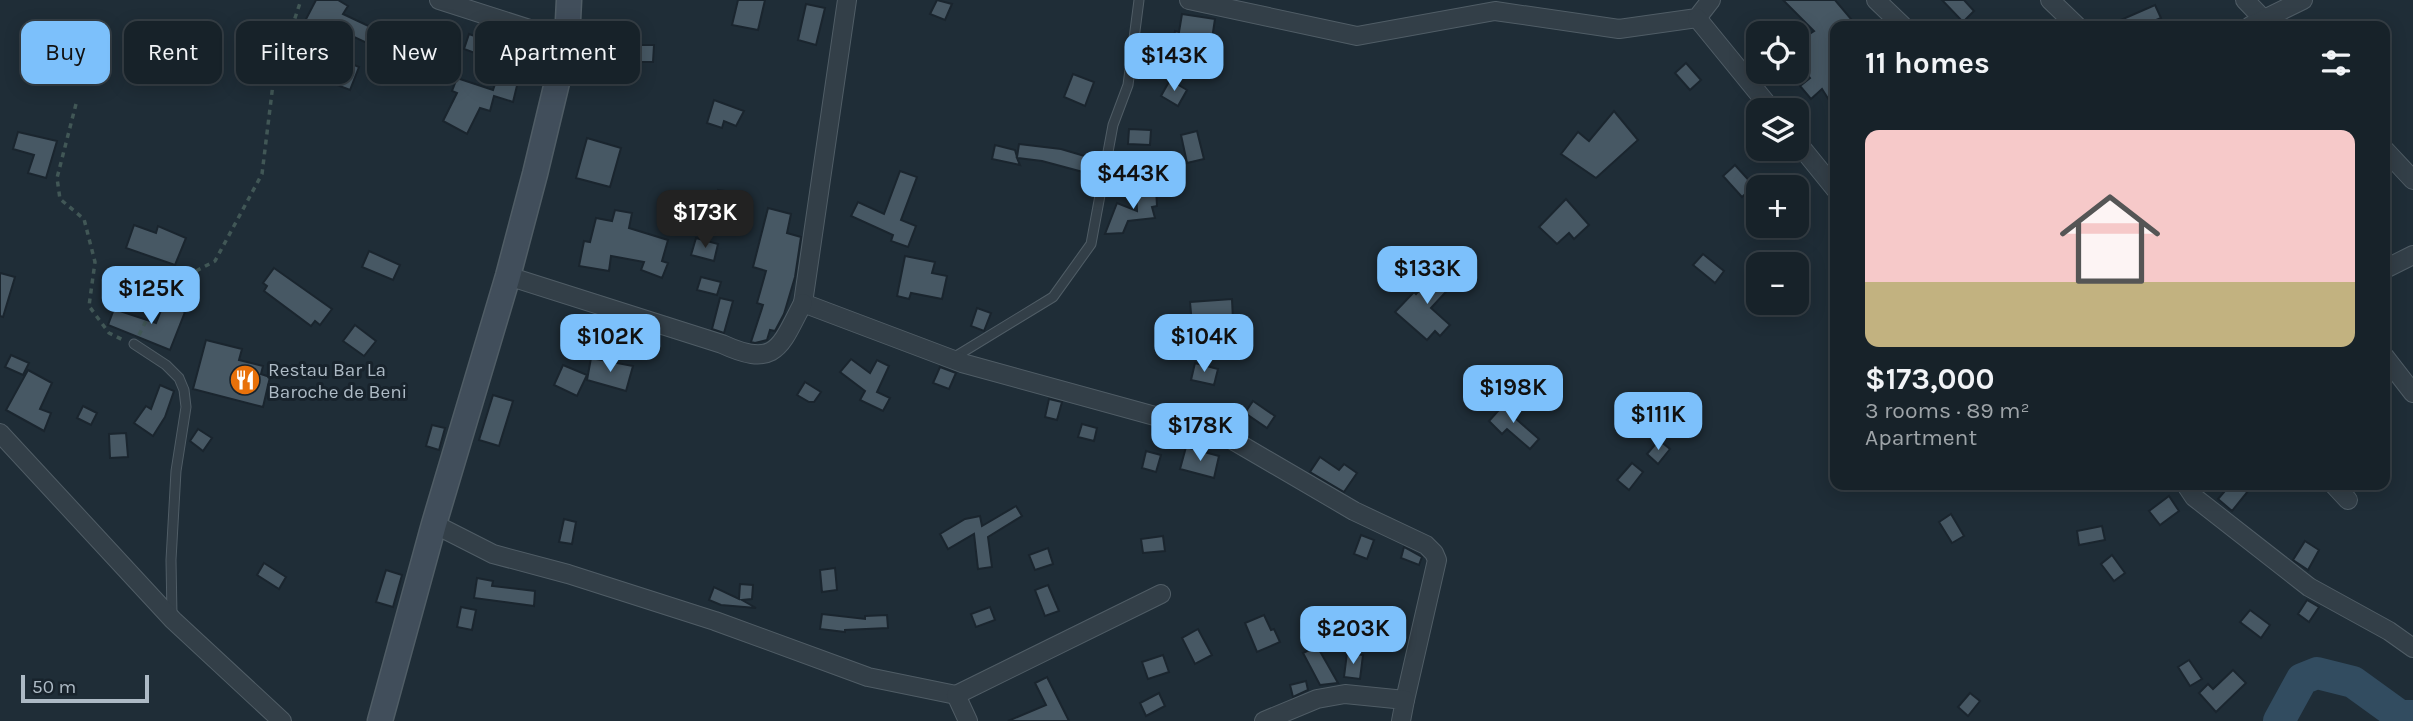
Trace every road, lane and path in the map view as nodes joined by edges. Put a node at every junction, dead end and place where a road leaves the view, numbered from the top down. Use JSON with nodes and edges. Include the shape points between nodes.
{"nodes":[{"id":1,"x":301,"y":0,"type":"edge"},
{"id":2,"x":439,"y":0,"type":"edge"},
{"id":3,"x":569,"y":0,"type":"edge"},
{"id":4,"x":847,"y":0,"type":"edge"},
{"id":5,"x":1139,"y":0,"type":"edge"},
{"id":6,"x":1189,"y":0,"type":"edge"},
{"id":7,"x":1711,"y":0,"type":"edge"},
{"id":8,"x":1876,"y":0,"type":"edge"},
{"id":9,"x":2050,"y":0,"type":"edge"},
{"id":10,"x":2245,"y":0,"type":"edge"},
{"id":11,"x":2303,"y":0,"type":"edge"},
{"id":12,"x":1697,"y":18,"type":"junction"},
{"id":13,"x":505,"y":21,"type":"edge"},
{"id":14,"x":568,"y":21,"type":"edge"},
{"id":15,"x":1898,"y":21,"type":"edge"},
{"id":16,"x":2072,"y":21,"type":"edge"},
{"id":17,"x":2259,"y":21,"type":"edge"},
{"id":18,"x":2266,"y":21,"type":"edge"},
{"id":19,"x":557,"y":84,"type":"edge"},
{"id":20,"x":1762,"y":98,"type":"edge"},
{"id":21,"x":76,"y":104,"type":"dead end"},
{"id":22,"x":2390,"y":155,"type":"edge"},
{"id":23,"x":1809,"y":157,"type":"edge"},
{"id":24,"x":2413,"y":180,"type":"edge"},
{"id":25,"x":1830,"y":183,"type":"edge"},
{"id":26,"x":2413,"y":255,"type":"edge"},
{"id":27,"x":2390,"y":266,"type":"edge"},
{"id":28,"x":508,"y":276,"type":"junction"},
{"id":29,"x":803,"y":303,"type":"junction"},
{"id":30,"x":134,"y":344,"type":"junction"},
{"id":31,"x":952,"y":359,"type":"junction"},
{"id":32,"x":2390,"y":363,"type":"edge"},
{"id":33,"x":2413,"y":393,"type":"edge"},
{"id":34,"x":0,"y":433,"type":"edge"},
{"id":35,"x":2189,"y":490,"type":"edge"},
{"id":36,"x":2339,"y":490,"type":"edge"},
{"id":37,"x":2348,"y":500,"type":"dead end"},
{"id":38,"x":434,"y":524,"type":"junction"},
{"id":39,"x":1161,"y":594,"type":"dead end"},
{"id":40,"x":173,"y":620,"type":"junction"},
{"id":41,"x":2410,"y":646,"type":"edge"},
{"id":42,"x":956,"y":695,"type":"junction"},
{"id":43,"x":1405,"y":700,"type":"junction"},
{"id":44,"x":282,"y":721,"type":"edge"},
{"id":45,"x":380,"y":721,"type":"edge"},
{"id":46,"x":968,"y":721,"type":"edge"},
{"id":47,"x":1264,"y":721,"type":"edge"},
{"id":48,"x":1401,"y":721,"type":"edge"}],
"edges":[{"from":1,"to":30,"type":"path","via":[[273,84],[262,174],[215,261],[162,289]]},
{"from":2,"to":13,"type":"street"},
{"from":3,"to":14,"type":"street"},
{"from":4,"to":29,"type":"street"},
{"from":5,"to":31,"type":"lane","via":[[1128,85],[1113,125],[1091,244],[1053,297]]},
{"from":6,"to":12,"type":"street","via":[[1357,36],[1495,11],[1619,29]]},
{"from":7,"to":12,"type":"street"},
{"from":8,"to":15,"type":"street"},
{"from":9,"to":16,"type":"street"},
{"from":10,"to":17,"type":"street"},
{"from":11,"to":18,"type":"street"},
{"from":12,"to":20,"type":"street"},
{"from":19,"to":28,"type":"street"},
{"from":21,"to":30,"type":"path","via":[[57,178],[60,199],[84,219],[95,262],[89,306],[109,333]]},
{"from":22,"to":24,"type":"street"},
{"from":23,"to":25,"type":"street"},
{"from":26,"to":27,"type":"street"},
{"from":28,"to":29,"type":"street","via":[[745,355],[765,355],[780,346]]},
{"from":28,"to":38,"type":"street"},
{"from":29,"to":31,"type":"street"},
{"from":30,"to":40,"type":"lane","via":[[166,365],[184,390],[171,560]]},
{"from":31,"to":43,"type":"street","via":[[1224,435],[1354,511],[1426,545],[1437,560]]},
{"from":32,"to":33,"type":"street"},
{"from":34,"to":40,"type":"street"},
{"from":35,"to":41,"type":"street","via":[[2309,587]]},
{"from":36,"to":37,"type":"street"},
{"from":38,"to":42,"type":"street","via":[[492,554],[715,621],[868,677]]},
{"from":38,"to":45,"type":"street"},
{"from":39,"to":42,"type":"street"},
{"from":40,"to":44,"type":"street"},
{"from":42,"to":46,"type":"street"},
{"from":43,"to":47,"type":"street","via":[[1345,694],[1317,699]]},
{"from":43,"to":48,"type":"street"}]}
